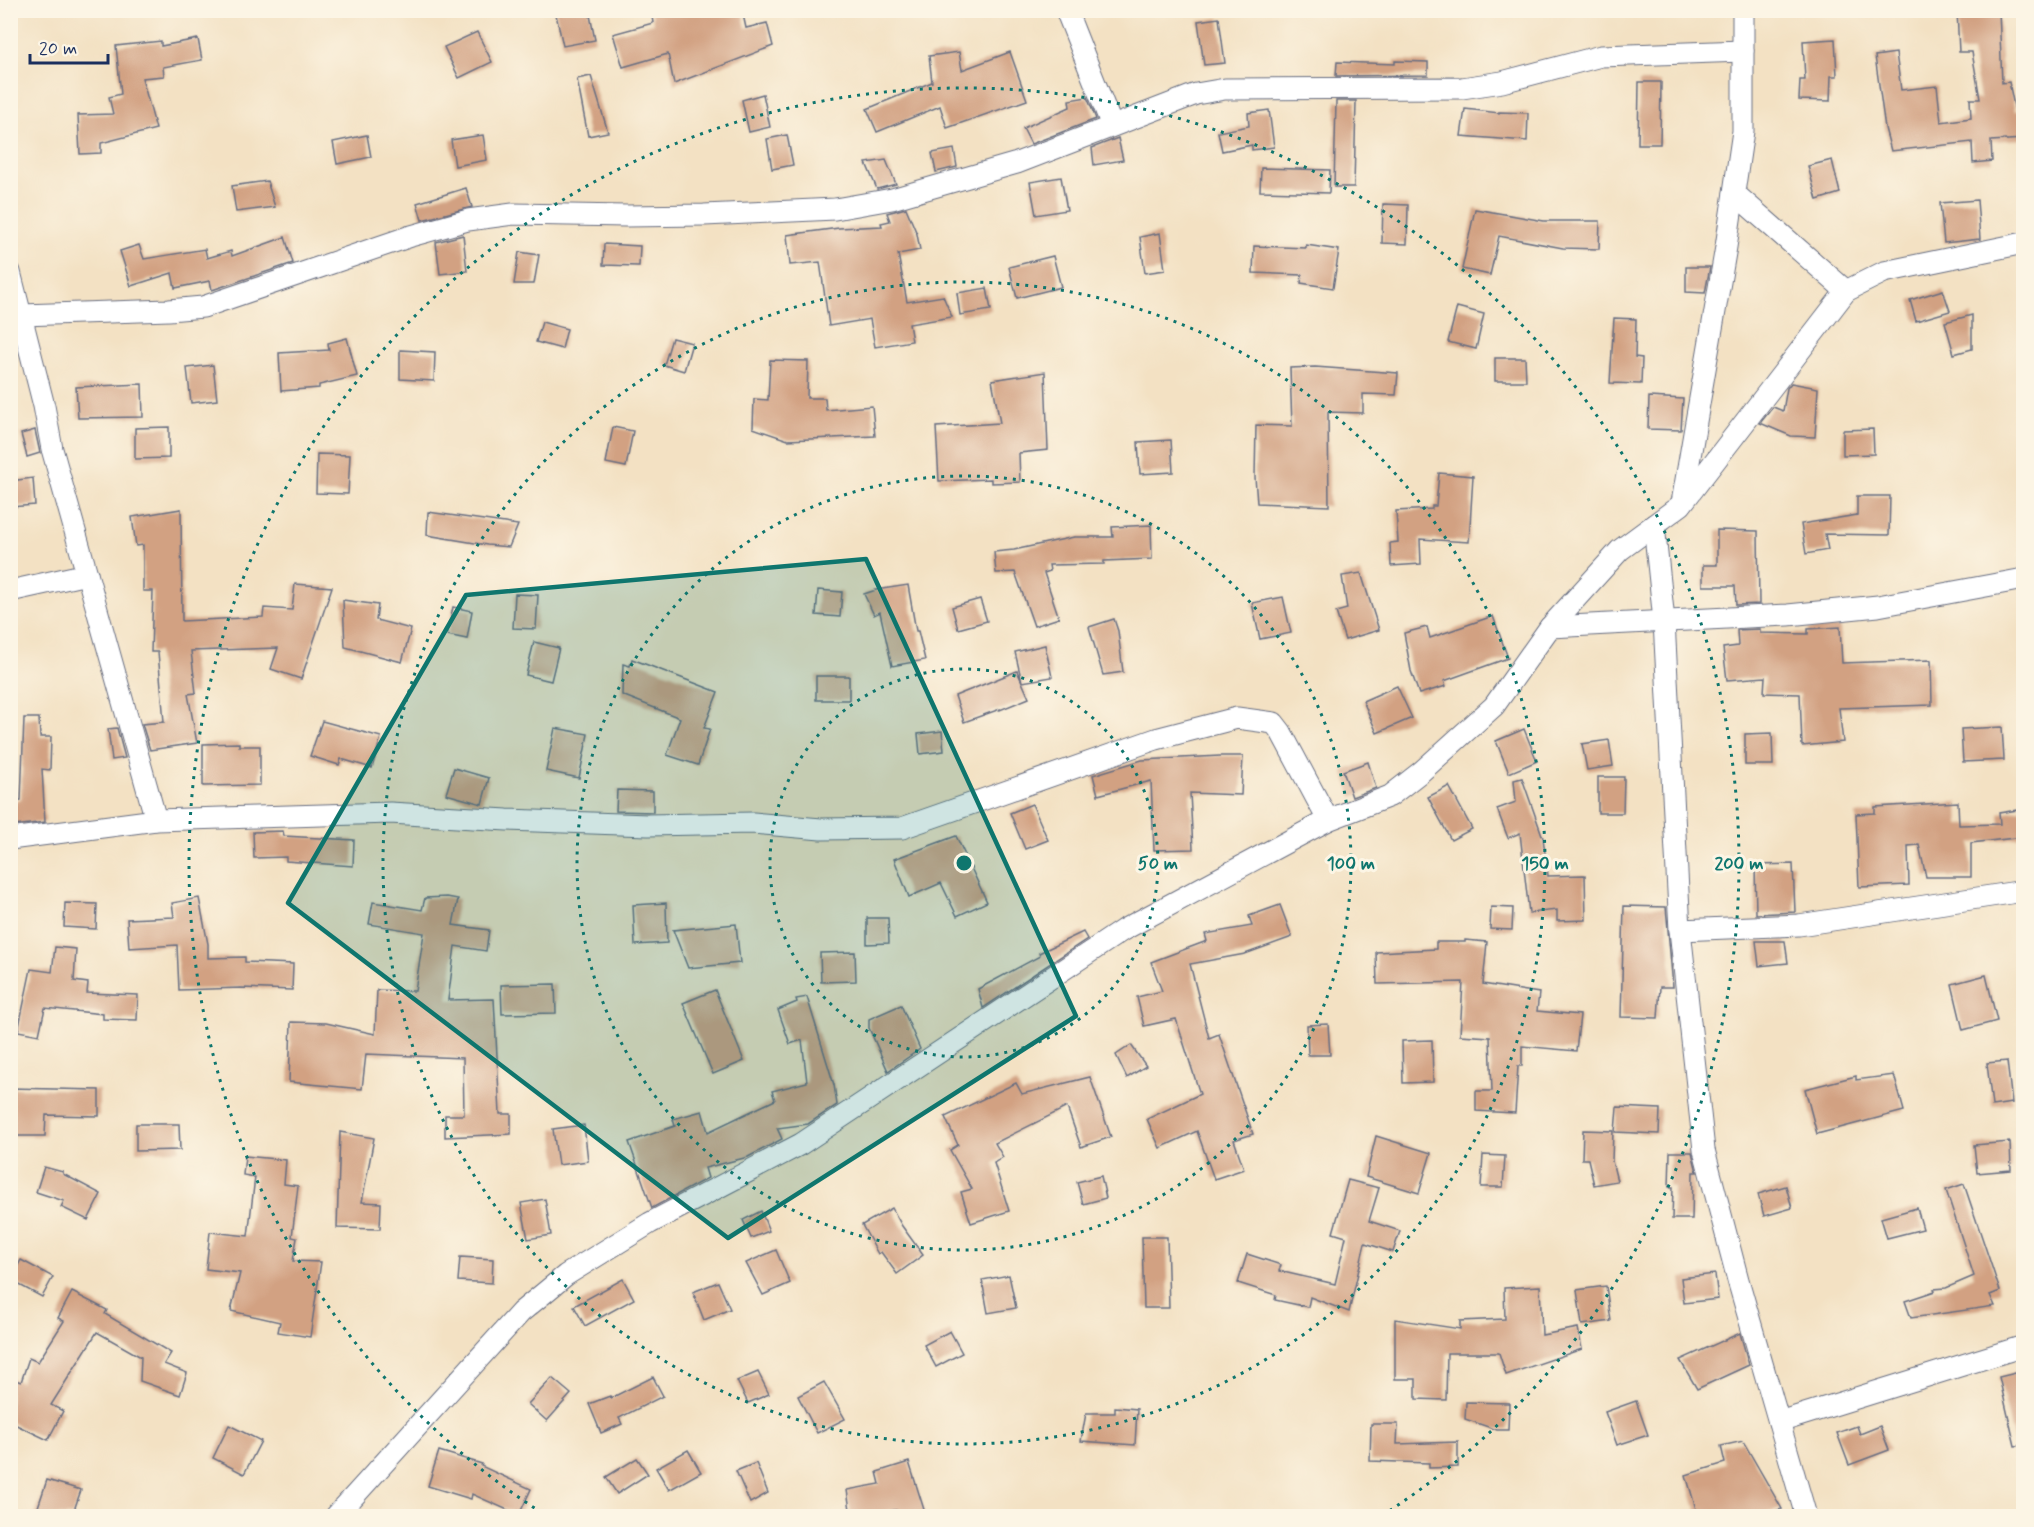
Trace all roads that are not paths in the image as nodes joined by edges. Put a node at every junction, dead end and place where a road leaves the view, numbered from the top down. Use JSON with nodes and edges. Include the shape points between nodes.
{"nodes":[{"id":1,"x":1066,"y":10,"type":"edge"},
{"id":2,"x":1743,"y":10,"type":"edge"},
{"id":3,"x":1743,"y":51,"type":"junction"},
{"id":4,"x":1112,"y":126,"type":"junction"},
{"id":5,"x":1734,"y":193,"type":"junction"},
{"id":6,"x":2024,"y":243,"type":"edge"},
{"id":7,"x":10,"y":272,"type":"edge"},
{"id":8,"x":1846,"y":291,"type":"junction"},
{"id":9,"x":22,"y":315,"type":"junction"},
{"id":10,"x":1681,"y":505,"type":"junction"},
{"id":11,"x":1654,"y":525,"type":"junction"},
{"id":12,"x":87,"y":574,"type":"junction"},
{"id":13,"x":2024,"y":579,"type":"edge"},
{"id":14,"x":10,"y":591,"type":"edge"},
{"id":15,"x":1664,"y":621,"type":"junction"},
{"id":16,"x":1550,"y":627,"type":"junction"},
{"id":17,"x":156,"y":820,"type":"junction"},
{"id":18,"x":1328,"y":820,"type":"junction"},
{"id":19,"x":10,"y":839,"type":"edge"},
{"id":20,"x":2024,"y":891,"type":"edge"},
{"id":21,"x":1680,"y":930,"type":"junction"},
{"id":22,"x":2024,"y":1346,"type":"edge"},
{"id":23,"x":1779,"y":1422,"type":"junction"},
{"id":24,"x":336,"y":1516,"type":"edge"},
{"id":25,"x":1806,"y":1516,"type":"edge"}],
"edges":[{"from":1,"to":4,"type":"street"},
{"from":2,"to":3,"type":"street"},
{"from":3,"to":4,"type":"street","via":[[1600,56],[1502,82],[1462,88],[1225,89],[1196,94]]},
{"from":3,"to":5,"type":"street","via":[[1743,131]]},
{"from":4,"to":9,"type":"street","via":[[1017,163],[892,200],[835,209],[704,215],[513,214],[468,220],[411,236],[203,307]]},
{"from":5,"to":8,"type":"street"},
{"from":5,"to":10,"type":"street"},
{"from":6,"to":8,"type":"street","via":[[1884,272]]},
{"from":7,"to":9,"type":"street"},
{"from":8,"to":10,"type":"street"},
{"from":9,"to":12,"type":"street","via":[[52,449]]},
{"from":10,"to":11,"type":"street"},
{"from":11,"to":15,"type":"street"},
{"from":11,"to":16,"type":"street","via":[[1620,550]]},
{"from":12,"to":14,"type":"street"},
{"from":12,"to":17,"type":"street"},
{"from":13,"to":15,"type":"street","via":[[1878,606]]},
{"from":15,"to":16,"type":"street"},
{"from":15,"to":21,"type":"street"},
{"from":16,"to":18,"type":"street","via":[[1494,706],[1422,771],[1390,796]]},
{"from":17,"to":18,"type":"street","via":[[390,813],[648,825],[753,823],[821,829],[902,828],[1156,739],[1237,718],[1274,723]]},
{"from":17,"to":19,"type":"street"},
{"from":18,"to":24,"type":"street","via":[[1123,930],[801,1144],[650,1223],[566,1275],[521,1312]]},
{"from":20,"to":21,"type":"street","via":[[1799,925]]},
{"from":21,"to":23,"type":"street","via":[[1704,1150]]},
{"from":22,"to":23,"type":"street"},
{"from":23,"to":25,"type":"street"}]}
